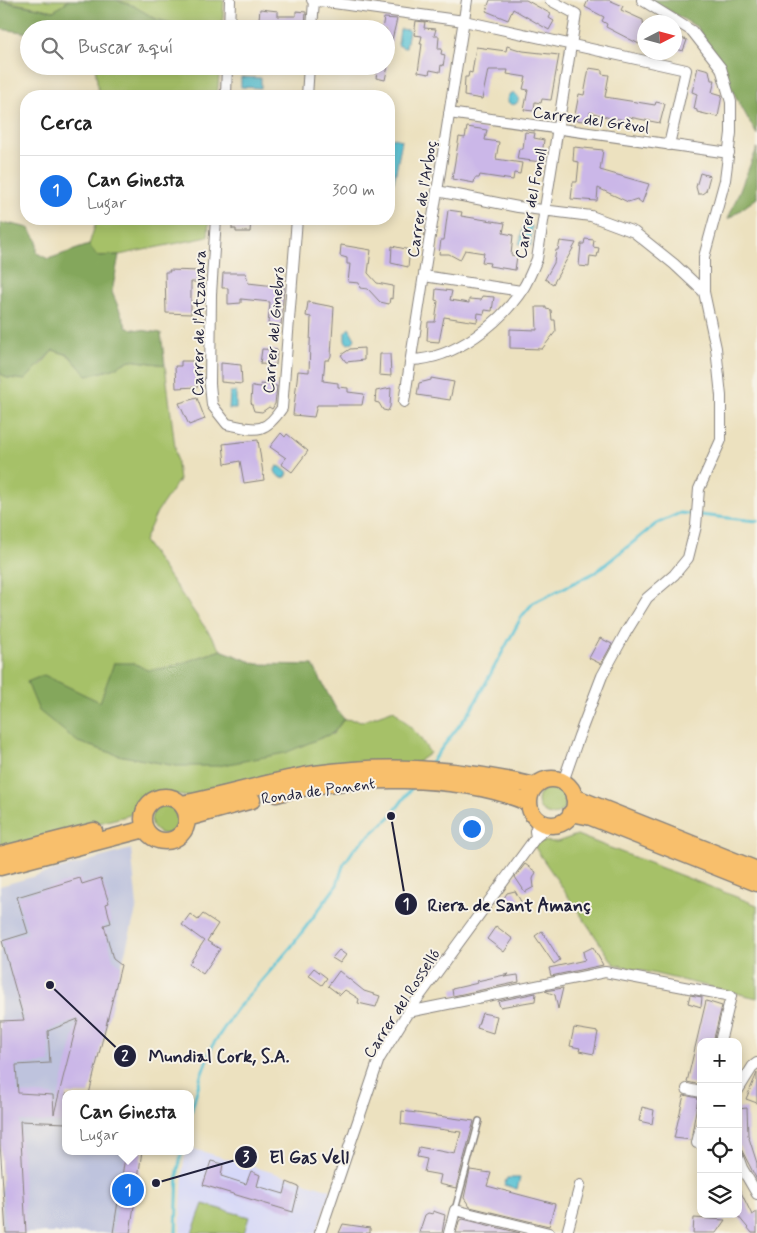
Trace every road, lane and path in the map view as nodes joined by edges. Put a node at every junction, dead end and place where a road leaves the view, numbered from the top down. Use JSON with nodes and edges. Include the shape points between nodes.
{"nodes":[{"id":1,"x":230,"y":0,"type":"edge"},
{"id":2,"x":313,"y":0,"type":"edge"},
{"id":3,"x":467,"y":0,"type":"edge"},
{"id":4,"x":550,"y":0,"type":"edge"},
{"id":5,"x":642,"y":0,"type":"edge"},
{"id":6,"x":229,"y":20,"type":"edge"},
{"id":7,"x":312,"y":20,"type":"edge"},
{"id":8,"x":464,"y":21,"type":"junction"},
{"id":9,"x":571,"y":45,"type":"junction"},
{"id":10,"x":227,"y":75,"type":"edge"},
{"id":11,"x":308,"y":75,"type":"edge"},
{"id":12,"x":226,"y":90,"type":"edge"},
{"id":13,"x":307,"y":90,"type":"edge"},
{"id":14,"x":449,"y":114,"type":"junction"},
{"id":15,"x":558,"y":130,"type":"junction"},
{"id":16,"x":669,"y":145,"type":"junction"},
{"id":17,"x":729,"y":153,"type":"junction"},
{"id":18,"x":436,"y":191,"type":"junction"},
{"id":19,"x":546,"y":210,"type":"junction"},
{"id":20,"x":216,"y":225,"type":"edge"},
{"id":21,"x":297,"y":225,"type":"edge"},
{"id":22,"x":424,"y":276,"type":"junction"},
{"id":23,"x":521,"y":291,"type":"junction"},
{"id":24,"x":704,"y":292,"type":"junction"},
{"id":25,"x":411,"y":360,"type":"junction"},
{"id":26,"x":404,"y":402,"type":"dead end"},
{"id":27,"x":255,"y":429,"type":"joint"},
{"id":28,"x":460,"y":778,"type":"junction"},
{"id":29,"x":563,"y":782,"type":"junction"},
{"id":30,"x":535,"y":786,"type":"junction"},
{"id":31,"x":574,"y":797,"type":"junction"},
{"id":32,"x":529,"y":803,"type":"junction"},
{"id":33,"x":184,"y":812,"type":"junction"},
{"id":34,"x":571,"y":814,"type":"junction"},
{"id":35,"x":546,"y":822,"type":"junction"},
{"id":36,"x":143,"y":824,"type":"junction"},
{"id":37,"x":0,"y":855,"type":"edge"},
{"id":38,"x":0,"y":867,"type":"edge"},
{"id":39,"x":757,"y":870,"type":"edge"},
{"id":40,"x":757,"y":883,"type":"edge"},
{"id":41,"x":408,"y":1012,"type":"junction"},
{"id":42,"x":721,"y":1038,"type":"edge"},
{"id":43,"x":757,"y":1063,"type":"edge"},
{"id":44,"x":742,"y":1084,"type":"edge"},
{"id":45,"x":687,"y":1089,"type":"dead end"},
{"id":46,"x":697,"y":1091,"type":"edge"},
{"id":47,"x":479,"y":1121,"type":"dead end"},
{"id":48,"x":742,"y":1168,"type":"edge"},
{"id":49,"x":580,"y":1185,"type":"dead end"},
{"id":50,"x":757,"y":1194,"type":"edge"},
{"id":51,"x":455,"y":1210,"type":"junction"},
{"id":52,"x":320,"y":1233,"type":"edge"},
{"id":53,"x":448,"y":1233,"type":"edge"},
{"id":54,"x":549,"y":1233,"type":"edge"},
{"id":55,"x":567,"y":1233,"type":"edge"}],
"edges":[{"from":1,"to":6,"type":"street"},
{"from":2,"to":7,"type":"street"},
{"from":2,"to":8,"type":"street"},
{"from":3,"to":8,"type":"street","name":"Carrer de l'Arboç"},
{"from":4,"to":9,"type":"street","name":"Carrer del Fonoll","via":[[576,14]]},
{"from":5,"to":17,"type":"street","via":[[692,31],[721,68],[731,102]]},
{"from":8,"to":9,"type":"street"},
{"from":8,"to":14,"type":"street","name":"Carrer de l'Arboç"},
{"from":9,"to":15,"type":"street","name":"Carrer del Fonoll"},
{"from":9,"to":16,"type":"street","via":[[686,70]]},
{"from":10,"to":12,"type":"street"},
{"from":11,"to":13,"type":"street"},
{"from":14,"to":15,"type":"street","name":"Carrer del Grèvol"},
{"from":14,"to":18,"type":"street","name":"Carrer de l'Arboç"},
{"from":15,"to":16,"type":"street","name":"Carrer del Grèvol"},
{"from":15,"to":19,"type":"street","name":"Carrer del Fonoll"},
{"from":16,"to":17,"type":"street","name":"Carrer del Grèvol"},
{"from":17,"to":24,"type":"street","via":[[704,257]]},
{"from":18,"to":19,"type":"street"},
{"from":18,"to":22,"type":"street","name":"Carrer de l'Arboç"},
{"from":19,"to":23,"type":"street","name":"Carrer del Fonoll","via":[[537,259]]},
{"from":19,"to":24,"type":"street","via":[[591,216],[634,232]]},
{"from":20,"to":27,"type":"street","name":"Carrer de l'Atzavara","via":[[211,294],[212,405],[227,424]]},
{"from":21,"to":27,"type":"street","name":"Carrer del Ginebró","via":[[282,408],[271,424]]},
{"from":22,"to":23,"type":"street"},
{"from":22,"to":25,"type":"street","name":"Carrer de l'Arboç"},
{"from":23,"to":25,"type":"street","name":"Carrer del Fonoll","via":[[486,328],[460,346],[428,360]]},
{"from":24,"to":29,"type":"street","via":[[716,348],[721,440],[698,489],[696,526],[688,558],[647,598],[626,632],[602,676]]},
{"from":25,"to":26,"type":"street","name":"Carrer de l'Arboç"},
{"from":28,"to":30,"type":"main road"},
{"from":28,"to":32,"type":"main road"},
{"from":28,"to":33,"type":"main road","name":"Ronda de Ponent","via":[[397,774]]},
{"from":29,"to":30,"type":"main road","via":[[549,779]]},
{"from":29,"to":31,"type":"main road"},
{"from":30,"to":32,"type":"main road"},
{"from":31,"to":34,"type":"main road"},
{"from":31,"to":39,"type":"main road"},
{"from":32,"to":35,"type":"main road","via":[[532,813]]},
{"from":33,"to":36,"type":"main road","name":"Ronda de Ponent","via":[[172,798],[157,798],[148,805]]},
{"from":33,"to":36,"type":"main road","via":[[183,833],[170,841],[155,840]]},
{"from":34,"to":35,"type":"main road","via":[[563,821]]},
{"from":34,"to":40,"type":"main road","via":[[591,817]]},
{"from":35,"to":41,"type":"street","name":"Carrer del Rosselló"},
{"from":36,"to":37,"type":"main road"},
{"from":36,"to":38,"type":"main road"},
{"from":41,"to":42,"type":"street","via":[[605,972],[731,996]]},
{"from":41,"to":52,"type":"street","name":"Carrer del Rosselló","via":[[379,1058],[369,1083]]},
{"from":43,"to":44,"type":"street"},
{"from":45,"to":46,"type":"street"},
{"from":47,"to":51,"type":"lane"},
{"from":48,"to":50,"type":"street"},
{"from":49,"to":55,"type":"street"},
{"from":51,"to":53,"type":"street"},
{"from":51,"to":54,"type":"street"}]}
